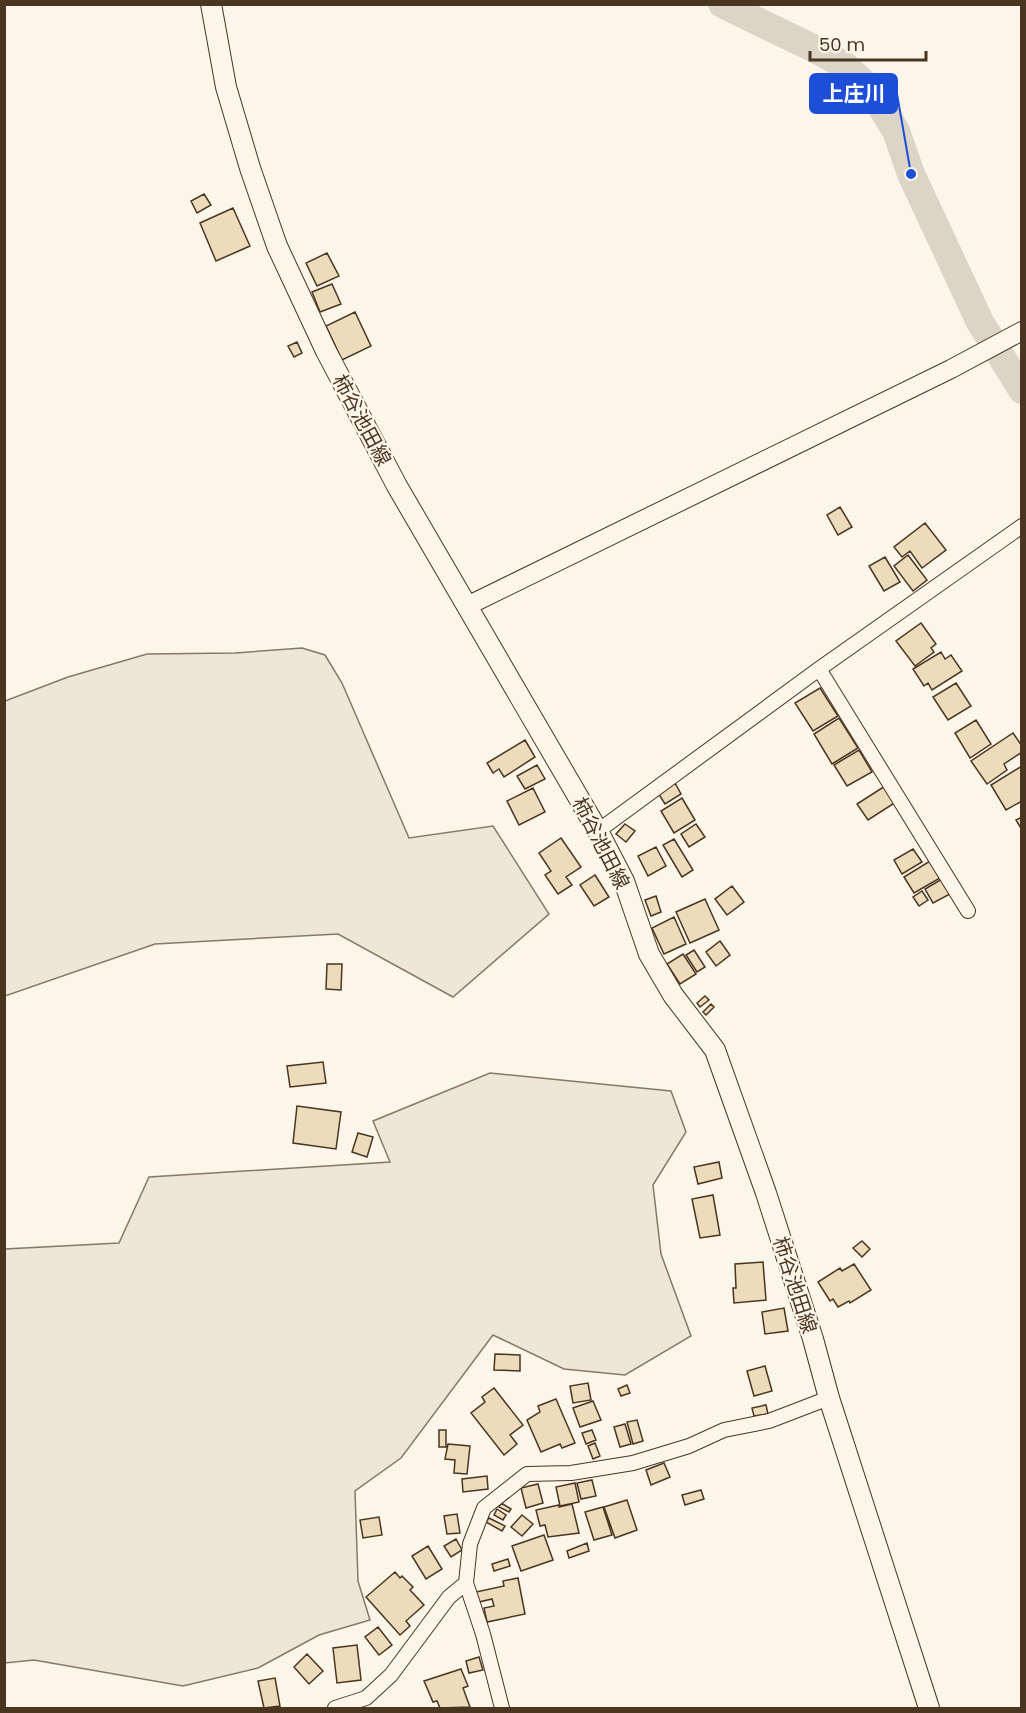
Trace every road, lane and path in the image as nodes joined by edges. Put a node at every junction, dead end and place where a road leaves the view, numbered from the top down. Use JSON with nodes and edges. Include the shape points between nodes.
{"nodes":[{"id":1,"x":211,"y":4,"type":"edge"},
{"id":2,"x":1022,"y":332,"type":"edge"},
{"id":3,"x":1022,"y":526,"type":"edge"},
{"id":4,"x":467,"y":606,"type":"junction"},
{"id":5,"x":819,"y":669,"type":"junction"},
{"id":6,"x":598,"y":831,"type":"junction"},
{"id":7,"x":968,"y":912,"type":"dead end"},
{"id":8,"x":829,"y":1398,"type":"junction"},
{"id":9,"x":466,"y":1583,"type":"junction"},
{"id":10,"x":335,"y":1708,"type":"edge"},
{"id":11,"x":502,"y":1708,"type":"edge"},
{"id":12,"x":930,"y":1708,"type":"edge"}],
"edges":[{"from":1,"to":4,"type":"main road","name":"柿谷池田線","via":[[226,87],[277,246],[397,486]]},
{"from":2,"to":4,"type":"street"},
{"from":3,"to":5,"type":"street"},
{"from":4,"to":6,"type":"main road","name":"柿谷池田線"},
{"from":5,"to":6,"type":"street"},
{"from":5,"to":7,"type":"street"},
{"from":6,"to":8,"type":"main road","name":"柿谷池田線","via":[[624,881],[649,954],[715,1050],[766,1193]]},
{"from":8,"to":9,"type":"street","via":[[633,1463],[571,1473],[526,1474],[484,1508],[470,1544]]},
{"from":8,"to":12,"type":"main road","name":"柿谷池田線"},
{"from":9,"to":10,"type":"street","via":[[449,1597],[391,1675],[366,1698]]},
{"from":9,"to":11,"type":"street"}]}
